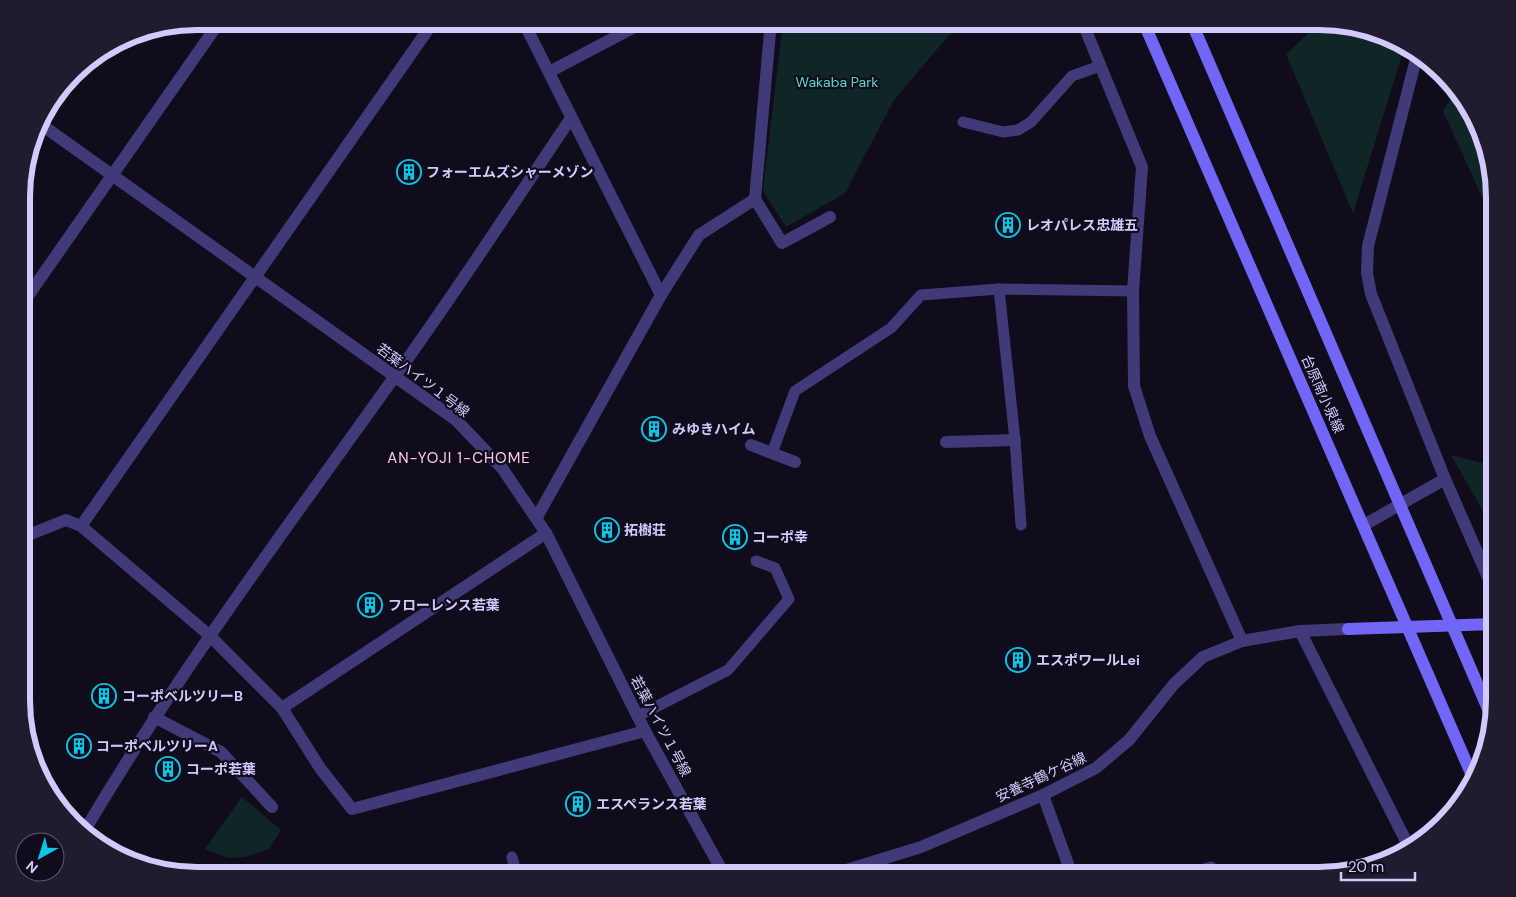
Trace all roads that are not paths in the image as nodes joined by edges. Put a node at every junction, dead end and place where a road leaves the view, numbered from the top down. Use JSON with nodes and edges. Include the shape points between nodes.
{"nodes":[{"id":1,"x":214,"y":30,"type":"edge"},
{"id":2,"x":428,"y":30,"type":"edge"},
{"id":3,"x":527,"y":30,"type":"edge"},
{"id":4,"x":629,"y":30,"type":"edge"},
{"id":5,"x":770,"y":30,"type":"edge"},
{"id":6,"x":1086,"y":30,"type":"edge"},
{"id":7,"x":1147,"y":30,"type":"edge"},
{"id":8,"x":1195,"y":30,"type":"edge"},
{"id":9,"x":1415,"y":61,"type":"edge"},
{"id":10,"x":1100,"y":66,"type":"junction"},
{"id":11,"x":548,"y":72,"type":"junction"},
{"id":12,"x":571,"y":118,"type":"junction"},
{"id":13,"x":963,"y":122,"type":"dead end"},
{"id":14,"x":45,"y":128,"type":"edge"},
{"id":15,"x":112,"y":175,"type":"junction"},
{"id":16,"x":755,"y":199,"type":"junction"},
{"id":17,"x":830,"y":217,"type":"dead end"},
{"id":18,"x":255,"y":277,"type":"junction"},
{"id":19,"x":999,"y":289,"type":"junction"},
{"id":20,"x":1133,"y":292,"type":"junction"},
{"id":21,"x":30,"y":293,"type":"edge"},
{"id":22,"x":661,"y":295,"type":"junction"},
{"id":23,"x":395,"y":377,"type":"junction"},
{"id":24,"x":1015,"y":440,"type":"junction"},
{"id":25,"x":946,"y":442,"type":"dead end"},
{"id":26,"x":751,"y":445,"type":"dead end"},
{"id":27,"x":772,"y":453,"type":"junction"},
{"id":28,"x":795,"y":462,"type":"dead end"},
{"id":29,"x":1445,"y":479,"type":"junction"},
{"id":30,"x":1399,"y":505,"type":"junction"},
{"id":31,"x":537,"y":517,"type":"junction"},
{"id":32,"x":1021,"y":525,"type":"dead end"},
{"id":33,"x":1364,"y":525,"type":"junction"},
{"id":34,"x":80,"y":526,"type":"junction"},
{"id":35,"x":546,"y":533,"type":"junction"},
{"id":36,"x":30,"y":534,"type":"edge"},
{"id":37,"x":756,"y":561,"type":"dead end"},
{"id":38,"x":1486,"y":573,"type":"edge"},
{"id":39,"x":1486,"y":624,"type":"edge"},
{"id":40,"x":1300,"y":631,"type":"junction"},
{"id":41,"x":209,"y":635,"type":"junction"},
{"id":42,"x":1242,"y":641,"type":"junction"},
{"id":43,"x":1486,"y":704,"type":"edge"},
{"id":44,"x":282,"y":708,"type":"junction"},
{"id":45,"x":638,"y":716,"type":"junction"},
{"id":46,"x":154,"y":717,"type":"junction"},
{"id":47,"x":645,"y":731,"type":"junction"},
{"id":48,"x":1470,"y":771,"type":"edge"},
{"id":49,"x":1043,"y":795,"type":"junction"},
{"id":50,"x":272,"y":806,"type":"dead end"},
{"id":51,"x":88,"y":826,"type":"edge"},
{"id":52,"x":1407,"y":842,"type":"edge"},
{"id":53,"x":512,"y":856,"type":"dead end"},
{"id":54,"x":514,"y":867,"type":"edge"},
{"id":55,"x":719,"y":867,"type":"edge"},
{"id":56,"x":856,"y":867,"type":"edge"},
{"id":57,"x":1069,"y":867,"type":"edge"}],
"edges":[{"from":1,"to":15,"type":"street"},
{"from":2,"to":18,"type":"street"},
{"from":3,"to":11,"type":"street"},
{"from":4,"to":11,"type":"street"},
{"from":5,"to":16,"type":"street"},
{"from":6,"to":10,"type":"street"},
{"from":7,"to":33,"type":"street","name":"台原南小泉線"},
{"from":8,"to":30,"type":"street","name":"台原南小泉線"},
{"from":9,"to":29,"type":"street","via":[[1368,246],[1367,273],[1370,294]]},
{"from":10,"to":13,"type":"lane","via":[[1072,76],[1031,122],[1018,130],[1003,132]]},
{"from":10,"to":20,"type":"street","via":[[1142,167]]},
{"from":11,"to":12,"type":"street"},
{"from":12,"to":22,"type":"street"},
{"from":12,"to":23,"type":"street"},
{"from":14,"to":15,"type":"street","name":"若葉ハイツ１号線"},
{"from":15,"to":18,"type":"street","name":"若葉ハイツ１号線"},
{"from":15,"to":21,"type":"street"},
{"from":16,"to":17,"type":"street","via":[[782,242]]},
{"from":16,"to":22,"type":"street","via":[[699,235]]},
{"from":18,"to":23,"type":"street","name":"若葉ハイツ１号線"},
{"from":18,"to":34,"type":"street"},
{"from":19,"to":20,"type":"lane"},
{"from":19,"to":24,"type":"lane"},
{"from":19,"to":27,"type":"lane","via":[[921,295],[892,328],[795,391]]},
{"from":20,"to":42,"type":"street","via":[[1136,394],[1150,436]]},
{"from":22,"to":31,"type":"street"},
{"from":23,"to":31,"type":"street","name":"若葉ハイツ１号線","via":[[456,420],[502,468]]},
{"from":23,"to":41,"type":"street"},
{"from":24,"to":25,"type":"street"},
{"from":24,"to":32,"type":"lane"},
{"from":26,"to":27,"type":"street"},
{"from":27,"to":28,"type":"street"},
{"from":29,"to":30,"type":"street"},
{"from":29,"to":38,"type":"street"},
{"from":30,"to":33,"type":"street"},
{"from":30,"to":43,"type":"street","name":"台原南小泉線"},
{"from":31,"to":35,"type":"street","name":"若葉ハイツ１号線"},
{"from":33,"to":48,"type":"street","name":"台原南小泉線"},
{"from":34,"to":36,"type":"street","via":[[66,520]]},
{"from":34,"to":41,"type":"street"},
{"from":35,"to":44,"type":"street"},
{"from":35,"to":45,"type":"street","name":"若葉ハイツ１号線"},
{"from":37,"to":45,"type":"lane","via":[[776,568],[789,599],[728,670]]},
{"from":39,"to":40,"type":"street","name":"安養寺鶴ケ谷線","bridge":true},
{"from":40,"to":42,"type":"street","name":"安養寺鶴ケ谷線"},
{"from":40,"to":52,"type":"street"},
{"from":41,"to":44,"type":"street"},
{"from":41,"to":46,"type":"street"},
{"from":42,"to":49,"type":"street","name":"安養寺鶴ケ谷線","via":[[1203,657],[1174,684],[1129,740],[1096,768]]},
{"from":44,"to":47,"type":"street","via":[[320,768],[352,809]]},
{"from":45,"to":47,"type":"street","name":"若葉ハイツ１号線"},
{"from":46,"to":50,"type":"street","via":[[221,752]]},
{"from":46,"to":51,"type":"street"},
{"from":47,"to":55,"type":"street","name":"若葉ハイツ１号線"},
{"from":49,"to":56,"type":"street","name":"安養寺鶴ケ谷線","via":[[921,847]]},
{"from":49,"to":57,"type":"street"},
{"from":53,"to":54,"type":"lane"}]}
